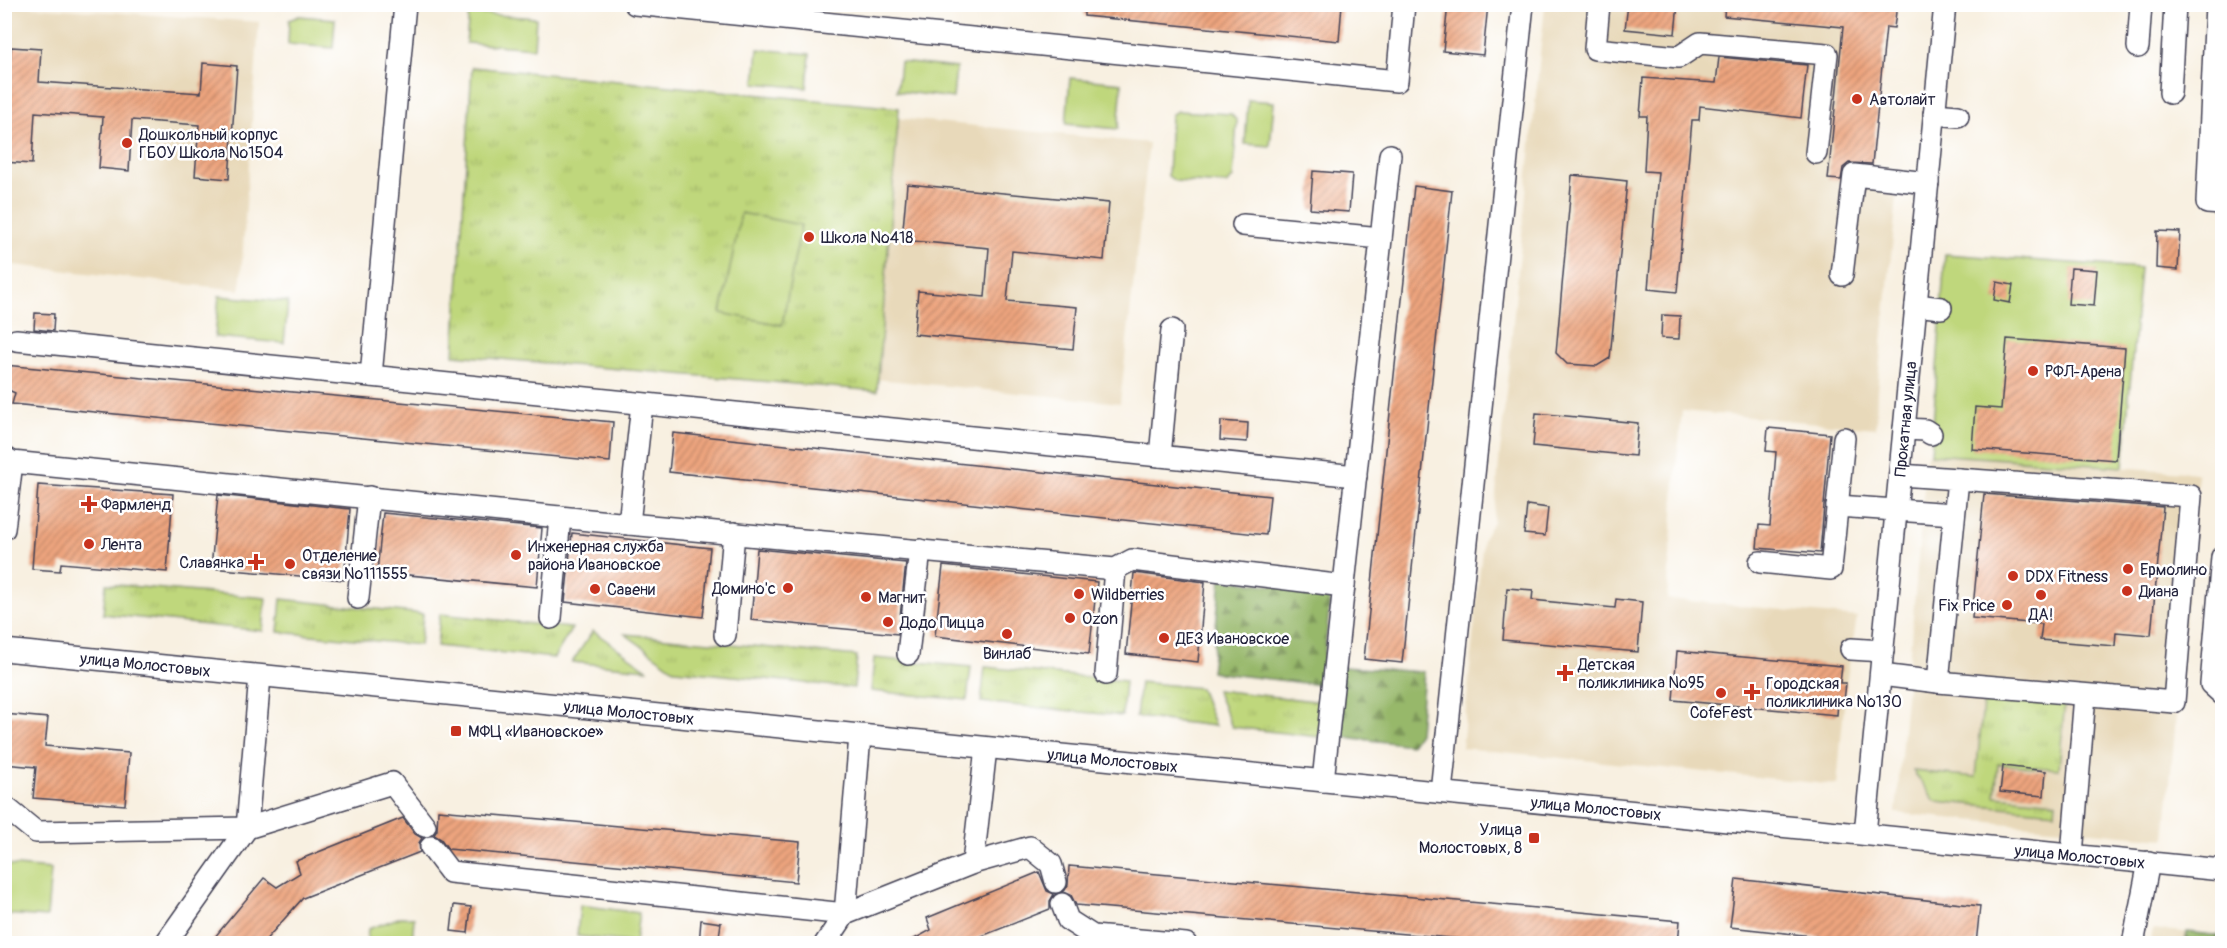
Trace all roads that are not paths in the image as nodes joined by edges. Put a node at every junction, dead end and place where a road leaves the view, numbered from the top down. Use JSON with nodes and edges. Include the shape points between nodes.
{"nodes":[{"id":1,"x":405,"y":4,"type":"edge"},
{"id":2,"x":635,"y":4,"type":"edge"},
{"id":3,"x":1404,"y":4,"type":"edge"},
{"id":4,"x":1523,"y":4,"type":"edge"},
{"id":5,"x":1599,"y":4,"type":"edge"},
{"id":6,"x":1945,"y":4,"type":"edge"},
{"id":7,"x":2141,"y":4,"type":"edge"},
{"id":8,"x":2175,"y":4,"type":"edge"},
{"id":9,"x":2216,"y":4,"type":"edge"},
{"id":10,"x":666,"y":6,"type":"edge"},
{"id":11,"x":2138,"y":47,"type":"dead end"},
{"id":12,"x":2170,"y":93,"type":"dead end"},
{"id":13,"x":1934,"y":114,"type":"junction"},
{"id":14,"x":1958,"y":116,"type":"dead end"},
{"id":15,"x":1816,"y":153,"type":"dead end"},
{"id":16,"x":1390,"y":155,"type":"dead end"},
{"id":17,"x":1928,"y":183,"type":"junction"},
{"id":18,"x":2223,"y":204,"type":"edge"},
{"id":19,"x":1243,"y":225,"type":"dead end"},
{"id":20,"x":1381,"y":238,"type":"junction"},
{"id":21,"x":1842,"y":275,"type":"dead end"},
{"id":22,"x":1916,"y":305,"type":"junction"},
{"id":23,"x":1941,"y":308,"type":"dead end"},
{"id":24,"x":1172,"y":330,"type":"dead end"},
{"id":25,"x":16,"y":340,"type":"dead end"},
{"id":26,"x":371,"y":376,"type":"junction"},
{"id":27,"x":642,"y":404,"type":"junction"},
{"id":28,"x":1904,"y":429,"type":"junction"},
{"id":29,"x":1931,"y":434,"type":"dead end"},
{"id":30,"x":1844,"y":438,"type":"dead end"},
{"id":31,"x":1160,"y":456,"type":"junction"},
{"id":32,"x":8,"y":459,"type":"edge"},
{"id":33,"x":1900,"y":475,"type":"junction"},
{"id":34,"x":1356,"y":476,"type":"junction"},
{"id":35,"x":1958,"y":479,"type":"junction"},
{"id":36,"x":369,"y":497,"type":"junction"},
{"id":37,"x":1837,"y":506,"type":"junction"},
{"id":38,"x":1897,"y":510,"type":"junction"},
{"id":39,"x":1954,"y":514,"type":"junction"},
{"id":40,"x":560,"y":517,"type":"junction"},
{"id":41,"x":629,"y":524,"type":"junction"},
{"id":42,"x":4,"y":529,"type":"edge"},
{"id":43,"x":734,"y":533,"type":"junction"},
{"id":44,"x":920,"y":550,"type":"junction"},
{"id":45,"x":2223,"y":557,"type":"edge"},
{"id":46,"x":1760,"y":562,"type":"dead end"},
{"id":47,"x":1115,"y":569,"type":"junction"},
{"id":48,"x":1344,"y":586,"type":"junction"},
{"id":49,"x":358,"y":598,"type":"dead end"},
{"id":50,"x":551,"y":618,"type":"dead end"},
{"id":51,"x":725,"y":635,"type":"dead end"},
{"id":52,"x":1851,"y":649,"type":"dead end"},
{"id":53,"x":4,"y":650,"type":"edge"},
{"id":54,"x":1883,"y":651,"type":"junction"},
{"id":55,"x":908,"y":654,"type":"dead end"},
{"id":56,"x":1106,"y":674,"type":"dead end"},
{"id":57,"x":1881,"y":675,"type":"junction"},
{"id":58,"x":260,"y":676,"type":"junction"},
{"id":59,"x":1938,"y":682,"type":"junction"},
{"id":60,"x":2223,"y":694,"type":"edge"},
{"id":61,"x":2085,"y":695,"type":"junction"},
{"id":62,"x":860,"y":736,"type":"junction"},
{"id":63,"x":986,"y":748,"type":"junction"},
{"id":64,"x":1323,"y":781,"type":"junction"},
{"id":65,"x":1441,"y":792,"type":"junction"},
{"id":66,"x":4,"y":806,"type":"edge"},
{"id":67,"x":425,"y":825,"type":"dead end"},
{"id":68,"x":247,"y":828,"type":"junction"},
{"id":69,"x":1865,"y":834,"type":"junction"},
{"id":70,"x":431,"y":847,"type":"dead end"},
{"id":71,"x":2072,"y":855,"type":"junction"},
{"id":72,"x":2149,"y":862,"type":"junction"},
{"id":73,"x":973,"y":863,"type":"junction"},
{"id":74,"x":2223,"y":870,"type":"edge"},
{"id":75,"x":1056,"y":882,"type":"dead end"},
{"id":76,"x":1062,"y":904,"type":"dead end"},
{"id":77,"x":845,"y":914,"type":"junction"},
{"id":78,"x":165,"y":944,"type":"edge"},
{"id":79,"x":825,"y":944,"type":"edge"},
{"id":80,"x":1186,"y":944,"type":"edge"},
{"id":81,"x":2133,"y":944,"type":"edge"}],
"edges":[{"from":1,"to":26,"type":"street"},
{"from":2,"to":10,"type":"street"},
{"from":3,"to":10,"type":"street","via":[[1398,81]]},
{"from":4,"to":65,"type":"street"},
{"from":5,"to":15,"type":"street","via":[[1595,49],[1679,57],[1700,43],[1827,54]]},
{"from":6,"to":13,"type":"street","name":"Прокатная улица"},
{"from":7,"to":11,"type":"street"},
{"from":8,"to":12,"type":"street"},
{"from":9,"to":18,"type":"street","via":[[2206,203]]},
{"from":13,"to":14,"type":"street"},
{"from":13,"to":17,"type":"street","name":"Прокатная улица"},
{"from":16,"to":20,"type":"street"},
{"from":17,"to":21,"type":"street","via":[[1854,175]]},
{"from":17,"to":22,"type":"street","name":"Прокатная улица"},
{"from":19,"to":20,"type":"street"},
{"from":20,"to":34,"type":"street"},
{"from":22,"to":23,"type":"street"},
{"from":22,"to":28,"type":"street","name":"Прокатная улица"},
{"from":24,"to":31,"type":"street"},
{"from":25,"to":26,"type":"street"},
{"from":26,"to":27,"type":"street"},
{"from":27,"to":31,"type":"street"},
{"from":27,"to":41,"type":"street"},
{"from":28,"to":29,"type":"street"},
{"from":28,"to":33,"type":"street","name":"Прокатная улица"},
{"from":30,"to":37,"type":"street"},
{"from":31,"to":34,"type":"street"},
{"from":32,"to":36,"type":"street"},
{"from":32,"to":42,"type":"street"},
{"from":33,"to":35,"type":"street"},
{"from":33,"to":38,"type":"street","name":"Прокатная улица"},
{"from":34,"to":48,"type":"street"},
{"from":35,"to":39,"type":"street"},
{"from":35,"to":61,"type":"street","via":[[2191,496],[2174,702]]},
{"from":36,"to":40,"type":"street"},
{"from":36,"to":49,"type":"street"},
{"from":37,"to":38,"type":"street"},
{"from":37,"to":46,"type":"street","via":[[1831,569]]},
{"from":38,"to":39,"type":"street"},
{"from":38,"to":54,"type":"street","name":"Прокатная улица"},
{"from":39,"to":59,"type":"street"},
{"from":40,"to":41,"type":"street"},
{"from":40,"to":50,"type":"street"},
{"from":41,"to":43,"type":"street"},
{"from":43,"to":44,"type":"street"},
{"from":43,"to":51,"type":"street"},
{"from":44,"to":47,"type":"street"},
{"from":44,"to":55,"type":"street"},
{"from":45,"to":60,"type":"street","via":[[2211,684]]},
{"from":47,"to":48,"type":"street","via":[[1132,560]]},
{"from":47,"to":56,"type":"street"},
{"from":48,"to":64,"type":"street"},
{"from":52,"to":54,"type":"street"},
{"from":53,"to":58,"type":"street","name":"улица Молостовых"},
{"from":54,"to":57,"type":"street","name":"Прокатная улица"},
{"from":57,"to":59,"type":"street"},
{"from":57,"to":69,"type":"street","name":"Прокатная улица"},
{"from":58,"to":62,"type":"street","name":"улица Молостовых"},
{"from":58,"to":68,"type":"street"},
{"from":59,"to":61,"type":"street"},
{"from":61,"to":71,"type":"street"},
{"from":62,"to":63,"type":"street","name":"улица Молостовых"},
{"from":62,"to":77,"type":"street"},
{"from":63,"to":64,"type":"street","name":"улица Молостовых"},
{"from":63,"to":73,"type":"street"},
{"from":64,"to":65,"type":"street","name":"улица Молостовых"},
{"from":65,"to":69,"type":"street","name":"улица Молостовых"},
{"from":66,"to":68,"type":"street","via":[[36,832]]},
{"from":67,"to":68,"type":"street","via":[[392,783]]},
{"from":68,"to":78,"type":"street"},
{"from":69,"to":71,"type":"street","name":"улица Молостовых"},
{"from":70,"to":77,"type":"street","via":[[450,872]]},
{"from":71,"to":72,"type":"street","name":"улица Молостовых"},
{"from":72,"to":74,"type":"street","name":"улица Молостовых"},
{"from":72,"to":81,"type":"street"},
{"from":73,"to":75,"type":"street","via":[[1030,847],[1051,864]]},
{"from":73,"to":77,"type":"street"},
{"from":76,"to":80,"type":"street","via":[[1068,920],[1093,936]]},
{"from":77,"to":79,"type":"street"}]}
